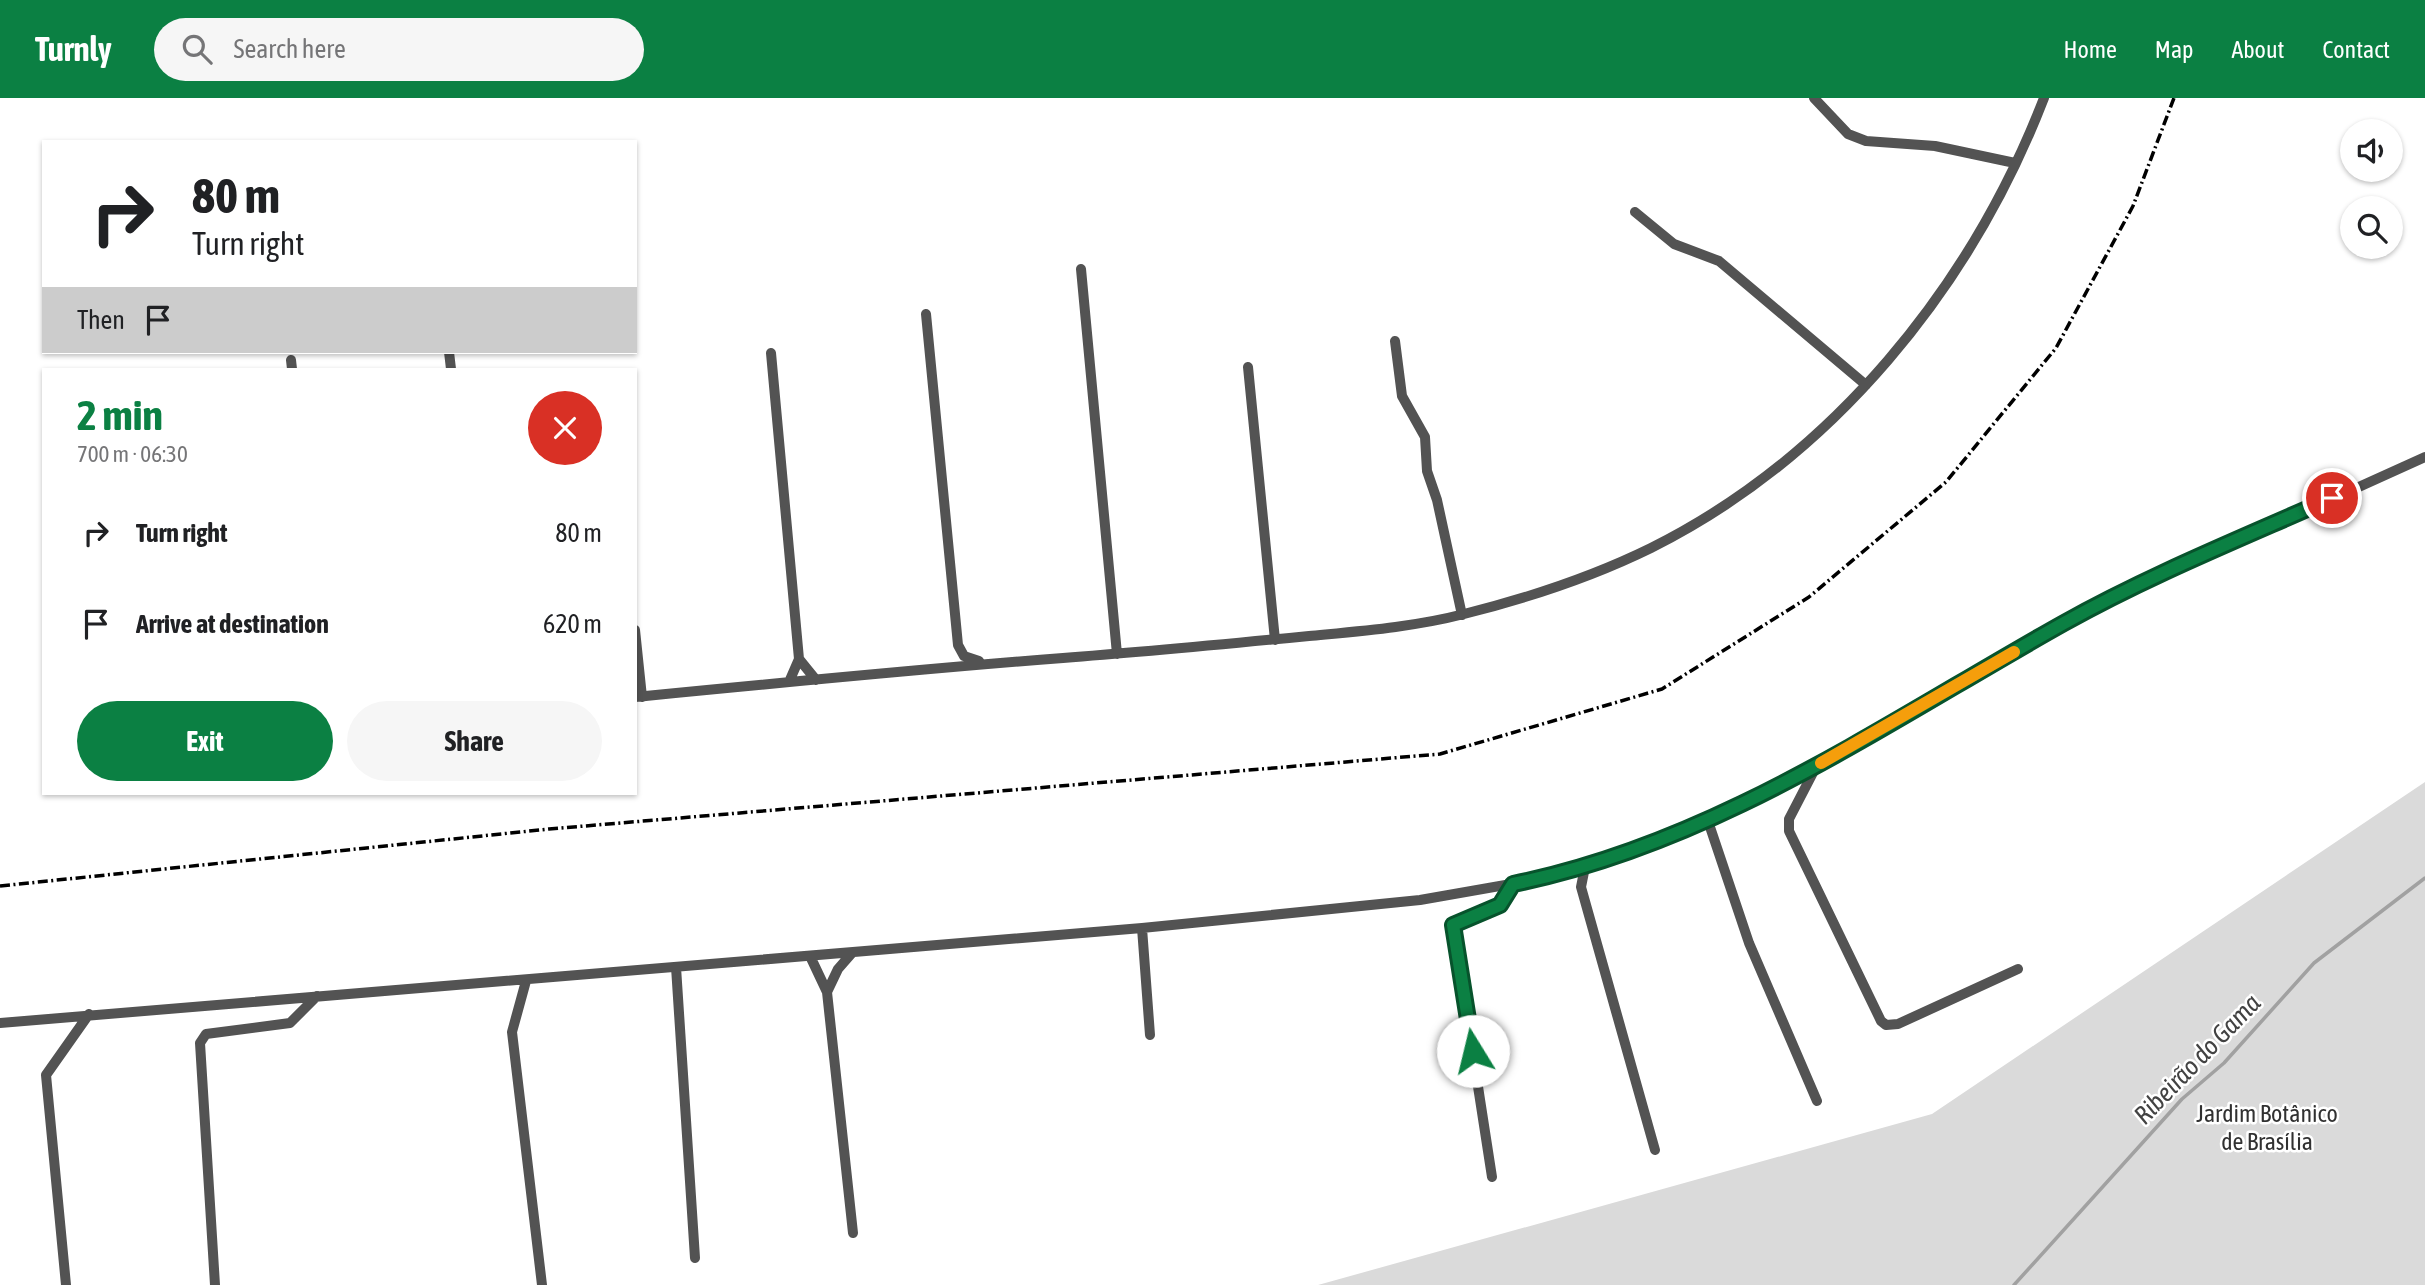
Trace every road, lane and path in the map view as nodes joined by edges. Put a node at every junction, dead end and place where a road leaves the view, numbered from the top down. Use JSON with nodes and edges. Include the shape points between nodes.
{"nodes":[{"id":1,"x":1814,"y":98,"type":"edge"},
{"id":2,"x":2044,"y":98,"type":"edge"},
{"id":3,"x":2015,"y":163,"type":"junction"},
{"id":4,"x":1635,"y":212,"type":"dead end"},
{"id":5,"x":1081,"y":269,"type":"dead end"},
{"id":6,"x":926,"y":314,"type":"dead end"},
{"id":7,"x":1395,"y":341,"type":"dead end"},
{"id":8,"x":771,"y":353,"type":"dead end"},
{"id":9,"x":1248,"y":367,"type":"dead end"},
{"id":10,"x":1866,"y":385,"type":"junction"},
{"id":11,"x":2425,"y":457,"type":"edge"},
{"id":12,"x":1462,"y":615,"type":"junction"},
{"id":13,"x":1275,"y":639,"type":"junction"},
{"id":14,"x":1117,"y":654,"type":"junction"},
{"id":15,"x":799,"y":659,"type":"junction"},
{"id":16,"x":995,"y":663,"type":"junction"},
{"id":17,"x":637,"y":675,"type":"edge"},
{"id":18,"x":816,"y":680,"type":"junction"},
{"id":19,"x":789,"y":682,"type":"junction"},
{"id":20,"x":638,"y":697,"type":"edge"},
{"id":21,"x":1818,"y":765,"type":"junction"},
{"id":22,"x":1708,"y":821,"type":"junction"},
{"id":23,"x":1585,"y":867,"type":"junction"},
{"id":24,"x":1562,"y":873,"type":"junction"},
{"id":25,"x":1513,"y":884,"type":"junction"},
{"id":26,"x":1581,"y":887,"type":"junction"},
{"id":27,"x":1142,"y":928,"type":"junction"},
{"id":28,"x":852,"y":953,"type":"junction"},
{"id":29,"x":810,"y":956,"type":"junction"},
{"id":30,"x":676,"y":967,"type":"junction"},
{"id":31,"x":2018,"y":969,"type":"dead end"},
{"id":32,"x":526,"y":981,"type":"junction"},
{"id":33,"x":827,"y":992,"type":"junction"},
{"id":34,"x":317,"y":996,"type":"junction"},
{"id":35,"x":89,"y":1014,"type":"junction"},
{"id":36,"x":0,"y":1023,"type":"edge"},
{"id":37,"x":1150,"y":1035,"type":"dead end"},
{"id":38,"x":1817,"y":1101,"type":"dead end"},
{"id":39,"x":1655,"y":1150,"type":"dead end"},
{"id":40,"x":1492,"y":1177,"type":"dead end"},
{"id":41,"x":853,"y":1233,"type":"dead end"},
{"id":42,"x":695,"y":1258,"type":"dead end"},
{"id":43,"x":66,"y":1285,"type":"edge"},
{"id":44,"x":215,"y":1285,"type":"edge"},
{"id":45,"x":542,"y":1285,"type":"edge"}],
"edges":[{"from":1,"to":3,"type":"street","via":[[1848,134],[1866,141],[1935,146]]},
{"from":2,"to":3,"type":"street"},
{"from":3,"to":10,"type":"street","via":[[1970,246],[1924,316]]},
{"from":4,"to":10,"type":"street","via":[[1674,244],[1719,261]]},
{"from":5,"to":14,"type":"street"},
{"from":6,"to":16,"type":"street","via":[[958,645],[968,658]]},
{"from":7,"to":12,"type":"street","via":[[1402,396],[1425,438],[1427,471]]},
{"from":8,"to":15,"type":"street"},
{"from":9,"to":13,"type":"street"},
{"from":10,"to":12,"type":"street","via":[[1784,463],[1712,513],[1595,572]]},
{"from":11,"to":21,"type":"street","via":[[2098,605]]},
{"from":12,"to":13,"type":"street"},
{"from":13,"to":14,"type":"street"},
{"from":14,"to":16,"type":"street"},
{"from":15,"to":18,"type":"street"},
{"from":15,"to":19,"type":"street"},
{"from":16,"to":18,"type":"street"},
{"from":17,"to":20,"type":"street"},
{"from":18,"to":19,"type":"street"},
{"from":19,"to":20,"type":"street"},
{"from":21,"to":22,"type":"street"},
{"from":21,"to":31,"type":"street","via":[[1789,819],[1789,831],[1881,1021],[1898,1024]]},
{"from":22,"to":23,"type":"street"},
{"from":22,"to":38,"type":"street","via":[[1749,943]]},
{"from":23,"to":24,"type":"street"},
{"from":23,"to":26,"type":"street"},
{"from":24,"to":25,"type":"street"},
{"from":24,"to":26,"type":"street"},
{"from":25,"to":27,"type":"street","via":[[1420,900]]},
{"from":25,"to":40,"type":"street","via":[[1500,905],[1453,925]]},
{"from":26,"to":39,"type":"street"},
{"from":27,"to":28,"type":"street"},
{"from":27,"to":37,"type":"street"},
{"from":28,"to":29,"type":"street"},
{"from":28,"to":33,"type":"street"},
{"from":29,"to":30,"type":"street"},
{"from":29,"to":33,"type":"street"},
{"from":30,"to":32,"type":"street"},
{"from":30,"to":42,"type":"street"},
{"from":32,"to":34,"type":"street"},
{"from":32,"to":45,"type":"street","via":[[512,1032]]},
{"from":33,"to":41,"type":"street"},
{"from":34,"to":35,"type":"street"},
{"from":34,"to":44,"type":"street","via":[[290,1023],[206,1034],[200,1043]]},
{"from":35,"to":36,"type":"street"},
{"from":35,"to":43,"type":"street","via":[[46,1075]]}]}
